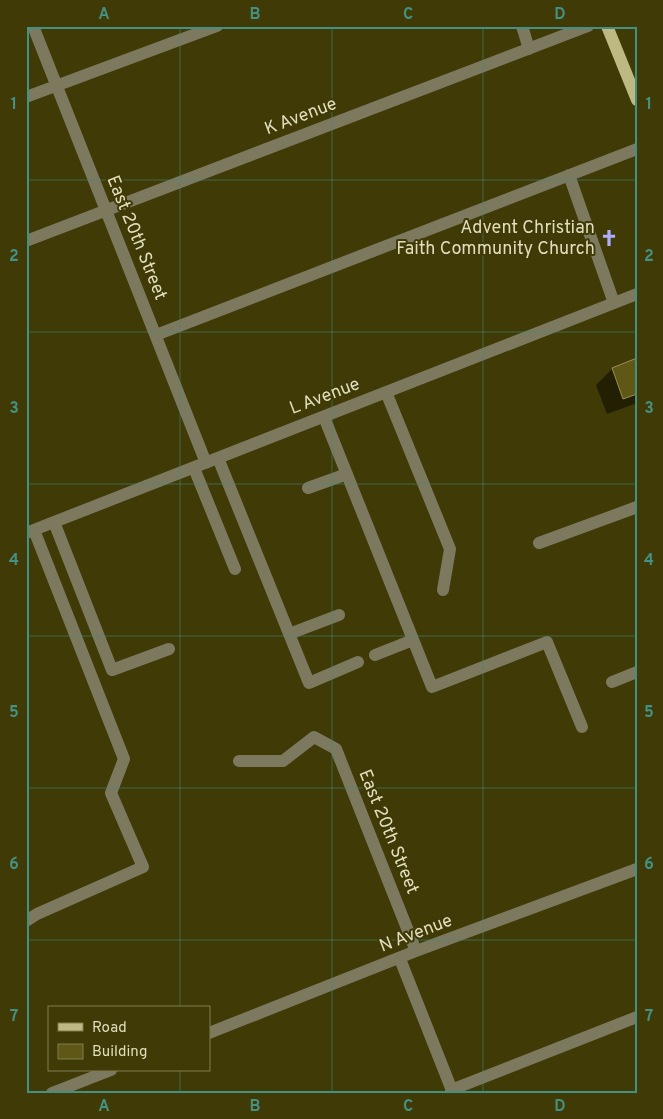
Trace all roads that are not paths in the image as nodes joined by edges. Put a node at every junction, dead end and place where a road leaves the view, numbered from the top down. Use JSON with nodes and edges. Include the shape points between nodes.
{"nodes":[{"id":1,"x":33,"y":26,"type":"edge"},
{"id":2,"x":217,"y":26,"type":"edge"},
{"id":3,"x":522,"y":26,"type":"edge"},
{"id":4,"x":588,"y":26,"type":"edge"},
{"id":5,"x":607,"y":26,"type":"edge"},
{"id":6,"x":529,"y":49,"type":"junction"},
{"id":7,"x":56,"y":86,"type":"junction"},
{"id":8,"x":26,"y":97,"type":"edge"},
{"id":9,"x":637,"y":100,"type":"edge"},
{"id":10,"x":637,"y":149,"type":"edge"},
{"id":11,"x":570,"y":175,"type":"junction"},
{"id":12,"x":106,"y":210,"type":"junction"},
{"id":13,"x":26,"y":241,"type":"edge"},
{"id":14,"x":637,"y":294,"type":"edge"},
{"id":15,"x":614,"y":303,"type":"junction"},
{"id":16,"x":156,"y":335,"type":"junction"},
{"id":17,"x":386,"y":392,"type":"junction"},
{"id":18,"x":324,"y":417,"type":"junction"},
{"id":19,"x":206,"y":463,"type":"junction"},
{"id":20,"x":347,"y":474,"type":"junction"},
{"id":21,"x":308,"y":488,"type":"dead end"},
{"id":22,"x":637,"y":507,"type":"edge"},
{"id":23,"x":54,"y":522,"type":"junction"},
{"id":24,"x":30,"y":531,"type":"edge"},
{"id":25,"x":539,"y":543,"type":"dead end"},
{"id":26,"x":234,"y":569,"type":"dead end"},
{"id":27,"x":443,"y":590,"type":"dead end"},
{"id":28,"x":339,"y":615,"type":"dead end"},
{"id":29,"x":289,"y":634,"type":"junction"},
{"id":30,"x":413,"y":640,"type":"junction"},
{"id":31,"x":168,"y":648,"type":"dead end"},
{"id":32,"x":375,"y":655,"type":"dead end"},
{"id":33,"x":358,"y":662,"type":"dead end"},
{"id":34,"x":637,"y":672,"type":"edge"},
{"id":35,"x":612,"y":682,"type":"dead end"},
{"id":36,"x":582,"y":727,"type":"dead end"},
{"id":37,"x":239,"y":761,"type":"dead end"},
{"id":38,"x":637,"y":869,"type":"edge"},
{"id":39,"x":26,"y":921,"type":"edge"},
{"id":40,"x":416,"y":951,"type":"junction"},
{"id":41,"x":400,"y":959,"type":"junction"},
{"id":42,"x":637,"y":1017,"type":"edge"},
{"id":43,"x":210,"y":1032,"type":"edge"},
{"id":44,"x":106,"y":1072,"type":"edge"},
{"id":45,"x":452,"y":1091,"type":"edge"},
{"id":46,"x":52,"y":1093,"type":"edge"}],
"edges":[{"from":1,"to":7,"type":"street","name":"East 20th Street"},
{"from":2,"to":7,"type":"street"},
{"from":3,"to":6,"type":"street"},
{"from":4,"to":6,"type":"street","name":"K Avenue"},
{"from":5,"to":9,"type":"main road"},
{"from":6,"to":12,"type":"street","name":"K Avenue"},
{"from":7,"to":8,"type":"street"},
{"from":7,"to":12,"type":"street","name":"East 20th Street"},
{"from":10,"to":11,"type":"street"},
{"from":11,"to":15,"type":"street"},
{"from":11,"to":16,"type":"street"},
{"from":12,"to":13,"type":"street","name":"K Avenue"},
{"from":12,"to":16,"type":"street","name":"East 20th Street"},
{"from":14,"to":15,"type":"street","name":"L Avenue"},
{"from":15,"to":17,"type":"street","name":"L Avenue"},
{"from":16,"to":19,"type":"street","name":"East 20th Street"},
{"from":17,"to":18,"type":"street","name":"L Avenue"},
{"from":17,"to":27,"type":"street","via":[[450,548]]},
{"from":18,"to":19,"type":"street","name":"L Avenue"},
{"from":18,"to":20,"type":"street"},
{"from":19,"to":23,"type":"street","name":"L Avenue"},
{"from":19,"to":26,"type":"street"},
{"from":19,"to":29,"type":"street"},
{"from":20,"to":21,"type":"street"},
{"from":20,"to":30,"type":"street"},
{"from":22,"to":25,"type":"street"},
{"from":23,"to":24,"type":"street","name":"L Avenue"},
{"from":23,"to":31,"type":"street","via":[[112,670]]},
{"from":24,"to":39,"type":"street","via":[[124,759],[111,793],[143,867]]},
{"from":28,"to":29,"type":"street"},
{"from":29,"to":33,"type":"street","via":[[309,683]]},
{"from":30,"to":32,"type":"street"},
{"from":30,"to":36,"type":"street","via":[[432,687],[547,642]]},
{"from":34,"to":35,"type":"street"},
{"from":37,"to":40,"type":"street","name":"East 20th Street","via":[[283,760],[314,737],[336,749]]},
{"from":38,"to":40,"type":"street","name":"N Avenue"},
{"from":40,"to":41,"type":"street","name":"N Avenue"},
{"from":41,"to":43,"type":"street","name":"N Avenue"},
{"from":41,"to":45,"type":"street"},
{"from":42,"to":45,"type":"street"},
{"from":44,"to":46,"type":"street"}]}
